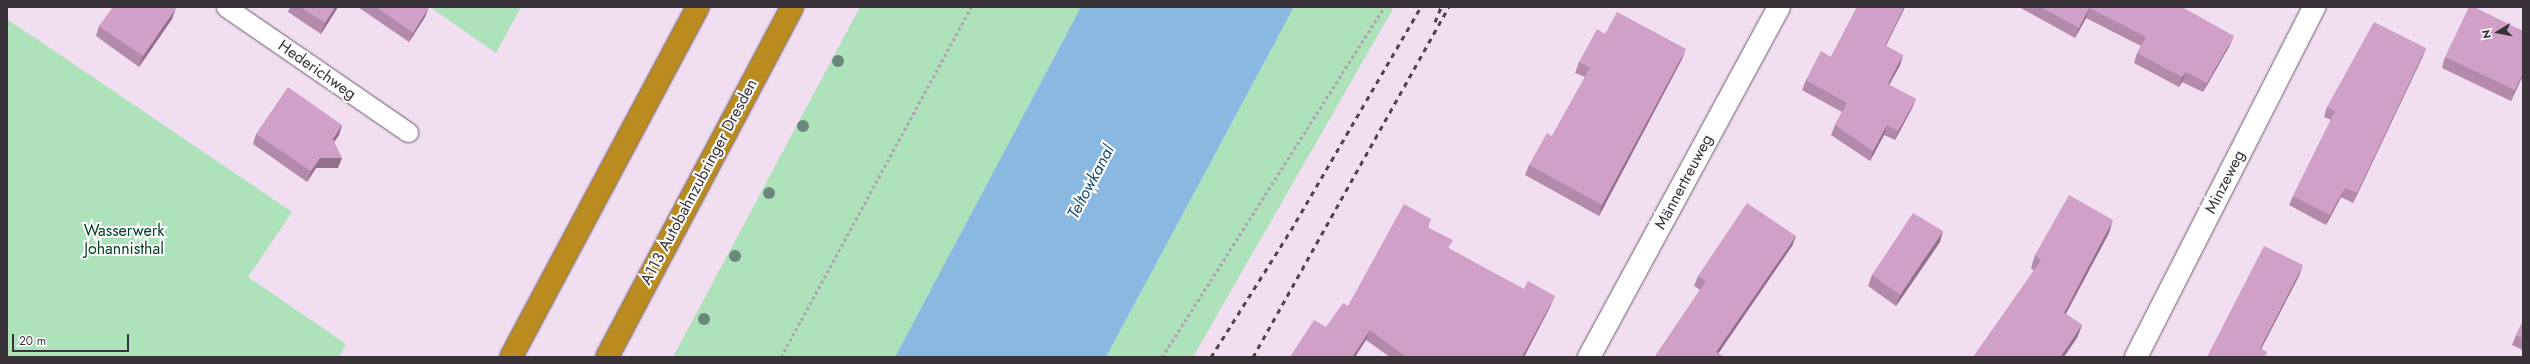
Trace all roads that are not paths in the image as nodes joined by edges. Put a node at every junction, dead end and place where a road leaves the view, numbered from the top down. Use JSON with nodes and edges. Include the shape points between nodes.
{"nodes":[{"id":1,"x":226,"y":7,"type":"edge"},
{"id":2,"x":698,"y":7,"type":"edge"},
{"id":3,"x":792,"y":7,"type":"edge"},
{"id":4,"x":1779,"y":7,"type":"edge"},
{"id":5,"x":2307,"y":9,"type":"edge"},
{"id":6,"x":408,"y":132,"type":"dead end"},
{"id":7,"x":511,"y":357,"type":"edge"},
{"id":8,"x":607,"y":357,"type":"edge"},
{"id":9,"x":1589,"y":357,"type":"edge"},
{"id":10,"x":2136,"y":357,"type":"edge"}],
"edges":[{"from":1,"to":6,"type":"lane","name":"Hederichweg"},
{"from":2,"to":7,"type":"highway"},
{"from":3,"to":8,"type":"highway","name":"A113 Autobahnzubringer Dresden"},
{"from":4,"to":9,"type":"street","name":"Männertreuweg"},
{"from":5,"to":10,"type":"street","name":"Minzeweg"}]}
